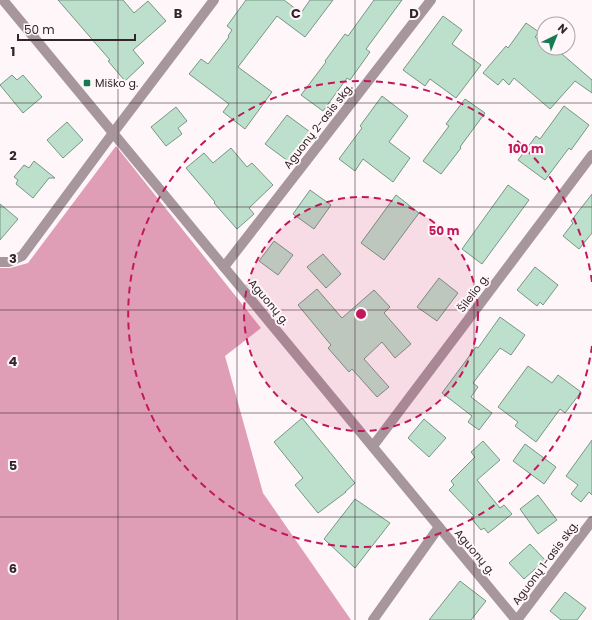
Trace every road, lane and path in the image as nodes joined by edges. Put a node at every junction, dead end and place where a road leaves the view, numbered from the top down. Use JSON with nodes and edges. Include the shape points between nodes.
{"nodes":[{"id":1,"x":3,"y":0,"type":"edge"},
{"id":2,"x":214,"y":0,"type":"edge"},
{"id":3,"x":431,"y":0,"type":"edge"},
{"id":4,"x":113,"y":133,"type":"junction"},
{"id":5,"x":592,"y":155,"type":"edge"},
{"id":6,"x":0,"y":262,"type":"edge"},
{"id":7,"x":224,"y":267,"type":"junction"},
{"id":8,"x":373,"y":446,"type":"junction"},
{"id":9,"x":592,"y":521,"type":"edge"},
{"id":10,"x":439,"y":527,"type":"junction"},
{"id":11,"x":373,"y":620,"type":"edge"},
{"id":12,"x":517,"y":620,"type":"edge"}],
"edges":[{"from":1,"to":4,"type":"street","name":"Aguonų g."},
{"from":2,"to":4,"type":"street"},
{"from":3,"to":7,"type":"street","name":"Aguonų 2-asis skg."},
{"from":4,"to":6,"type":"street","via":[[22,256],[9,262]]},
{"from":4,"to":7,"type":"street","name":"Aguonų g."},
{"from":5,"to":8,"type":"street","name":"Šilelio g."},
{"from":7,"to":8,"type":"street","name":"Aguonų g."},
{"from":8,"to":10,"type":"street","name":"Aguonų g."},
{"from":9,"to":12,"type":"street","name":"Aguonų 1-asis skg."},
{"from":10,"to":11,"type":"street"},
{"from":10,"to":12,"type":"street","name":"Aguonų g."}]}
